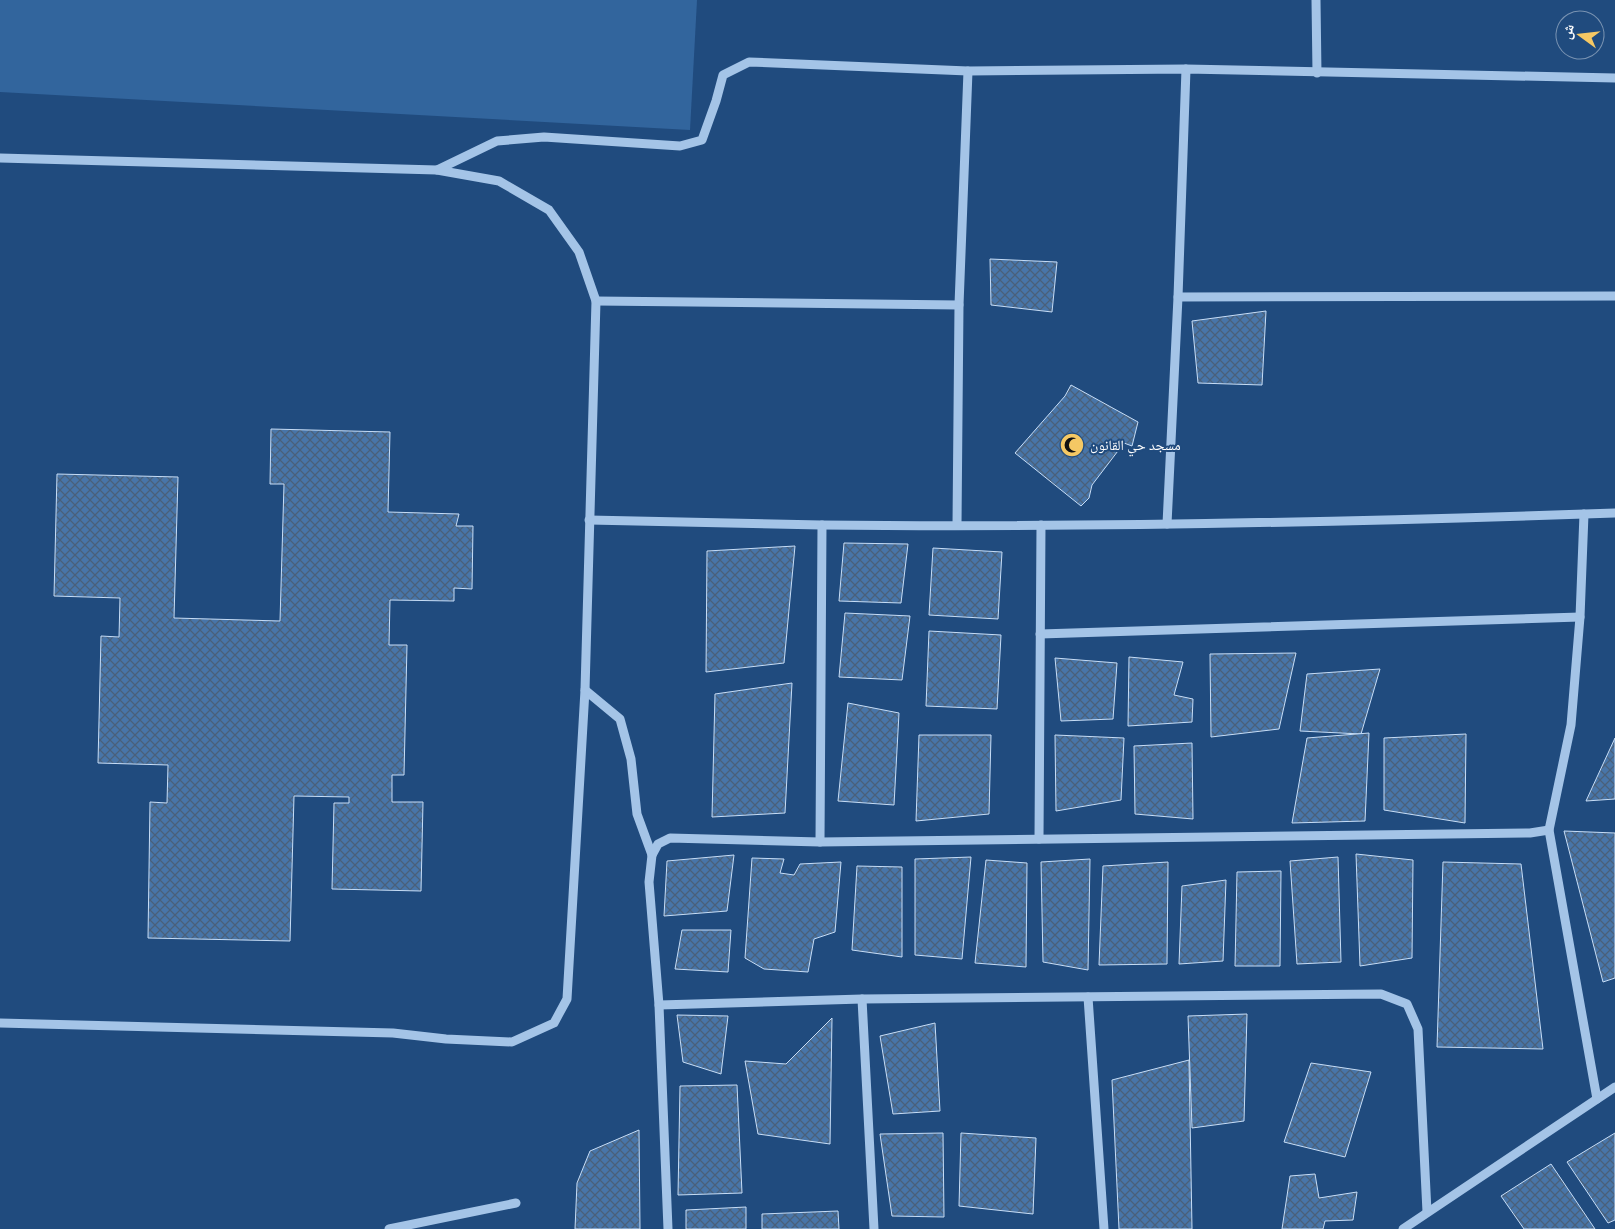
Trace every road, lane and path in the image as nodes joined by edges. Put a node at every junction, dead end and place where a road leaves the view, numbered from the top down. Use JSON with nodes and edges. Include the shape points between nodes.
{"nodes":[{"id":1,"x":1316,"y":0,"type":"edge"},
{"id":2,"x":1186,"y":69,"type":"junction"},
{"id":3,"x":968,"y":71,"type":"junction"},
{"id":4,"x":1317,"y":73,"type":"junction"},
{"id":5,"x":1615,"y":78,"type":"edge"},
{"id":6,"x":0,"y":158,"type":"edge"},
{"id":7,"x":437,"y":170,"type":"junction"},
{"id":8,"x":1615,"y":296,"type":"edge"},
{"id":9,"x":1178,"y":297,"type":"junction"},
{"id":10,"x":596,"y":301,"type":"junction"},
{"id":11,"x":959,"y":305,"type":"junction"},
{"id":12,"x":1615,"y":513,"type":"edge"},
{"id":13,"x":1584,"y":514,"type":"junction"},
{"id":14,"x":589,"y":520,"type":"junction"},
{"id":15,"x":1167,"y":524,"type":"junction"},
{"id":16,"x":822,"y":525,"type":"junction"},
{"id":17,"x":957,"y":525,"type":"junction"},
{"id":18,"x":1041,"y":525,"type":"junction"},
{"id":19,"x":1580,"y":618,"type":"junction"},
{"id":20,"x":1040,"y":634,"type":"junction"},
{"id":21,"x":585,"y":690,"type":"junction"},
{"id":22,"x":1549,"y":830,"type":"junction"},
{"id":23,"x":1039,"y":839,"type":"junction"},
{"id":24,"x":820,"y":842,"type":"junction"},
{"id":25,"x":652,"y":855,"type":"junction"},
{"id":26,"x":1088,"y":997,"type":"junction"},
{"id":27,"x":862,"y":999,"type":"junction"},
{"id":28,"x":659,"y":1006,"type":"junction"},
{"id":29,"x":0,"y":1024,"type":"edge"},
{"id":30,"x":1615,"y":1087,"type":"edge"},
{"id":31,"x":1597,"y":1099,"type":"junction"},
{"id":32,"x":516,"y":1203,"type":"dead end"},
{"id":33,"x":1427,"y":1212,"type":"junction"},
{"id":34,"x":389,"y":1229,"type":"edge"},
{"id":35,"x":668,"y":1229,"type":"edge"},
{"id":36,"x":874,"y":1229,"type":"edge"},
{"id":37,"x":1104,"y":1229,"type":"edge"},
{"id":38,"x":1403,"y":1229,"type":"edge"}],
"edges":[{"from":1,"to":4,"type":"street"},
{"from":2,"to":3,"type":"street"},
{"from":2,"to":4,"type":"street"},
{"from":2,"to":9,"type":"street"},
{"from":3,"to":7,"type":"street","via":[[749,62],[723,75],[702,140],[680,146],[544,136],[497,141]]},
{"from":3,"to":11,"type":"street"},
{"from":4,"to":5,"type":"street"},
{"from":6,"to":7,"type":"street"},
{"from":7,"to":10,"type":"street","via":[[499,181],[549,210],[579,252]]},
{"from":8,"to":9,"type":"street"},
{"from":9,"to":15,"type":"street"},
{"from":10,"to":11,"type":"street"},
{"from":10,"to":14,"type":"street"},
{"from":11,"to":17,"type":"street"},
{"from":12,"to":13,"type":"street"},
{"from":13,"to":15,"type":"street"},
{"from":13,"to":19,"type":"street"},
{"from":14,"to":16,"type":"street"},
{"from":14,"to":21,"type":"street"},
{"from":15,"to":18,"type":"street"},
{"from":16,"to":17,"type":"street"},
{"from":16,"to":24,"type":"street"},
{"from":17,"to":18,"type":"street"},
{"from":18,"to":20,"type":"street"},
{"from":19,"to":20,"type":"street"},
{"from":19,"to":22,"type":"street","via":[[1572,725]]},
{"from":20,"to":23,"type":"street"},
{"from":21,"to":25,"type":"street","via":[[620,719],[631,759],[637,814]]},
{"from":21,"to":29,"type":"street","via":[[567,999],[554,1023],[512,1042],[393,1033]]},
{"from":22,"to":23,"type":"street","via":[[1530,833]]},
{"from":22,"to":31,"type":"street"},
{"from":23,"to":24,"type":"street"},
{"from":24,"to":25,"type":"street","via":[[670,838],[658,844]]},
{"from":25,"to":28,"type":"street","via":[[649,882]]},
{"from":26,"to":27,"type":"street"},
{"from":26,"to":33,"type":"street","via":[[1381,994],[1407,1004],[1418,1029]]},
{"from":26,"to":37,"type":"street"},
{"from":27,"to":28,"type":"street"},
{"from":27,"to":36,"type":"street"},
{"from":28,"to":35,"type":"street"},
{"from":30,"to":31,"type":"street"},
{"from":31,"to":33,"type":"street"},
{"from":32,"to":34,"type":"street"},
{"from":33,"to":38,"type":"street"}]}
